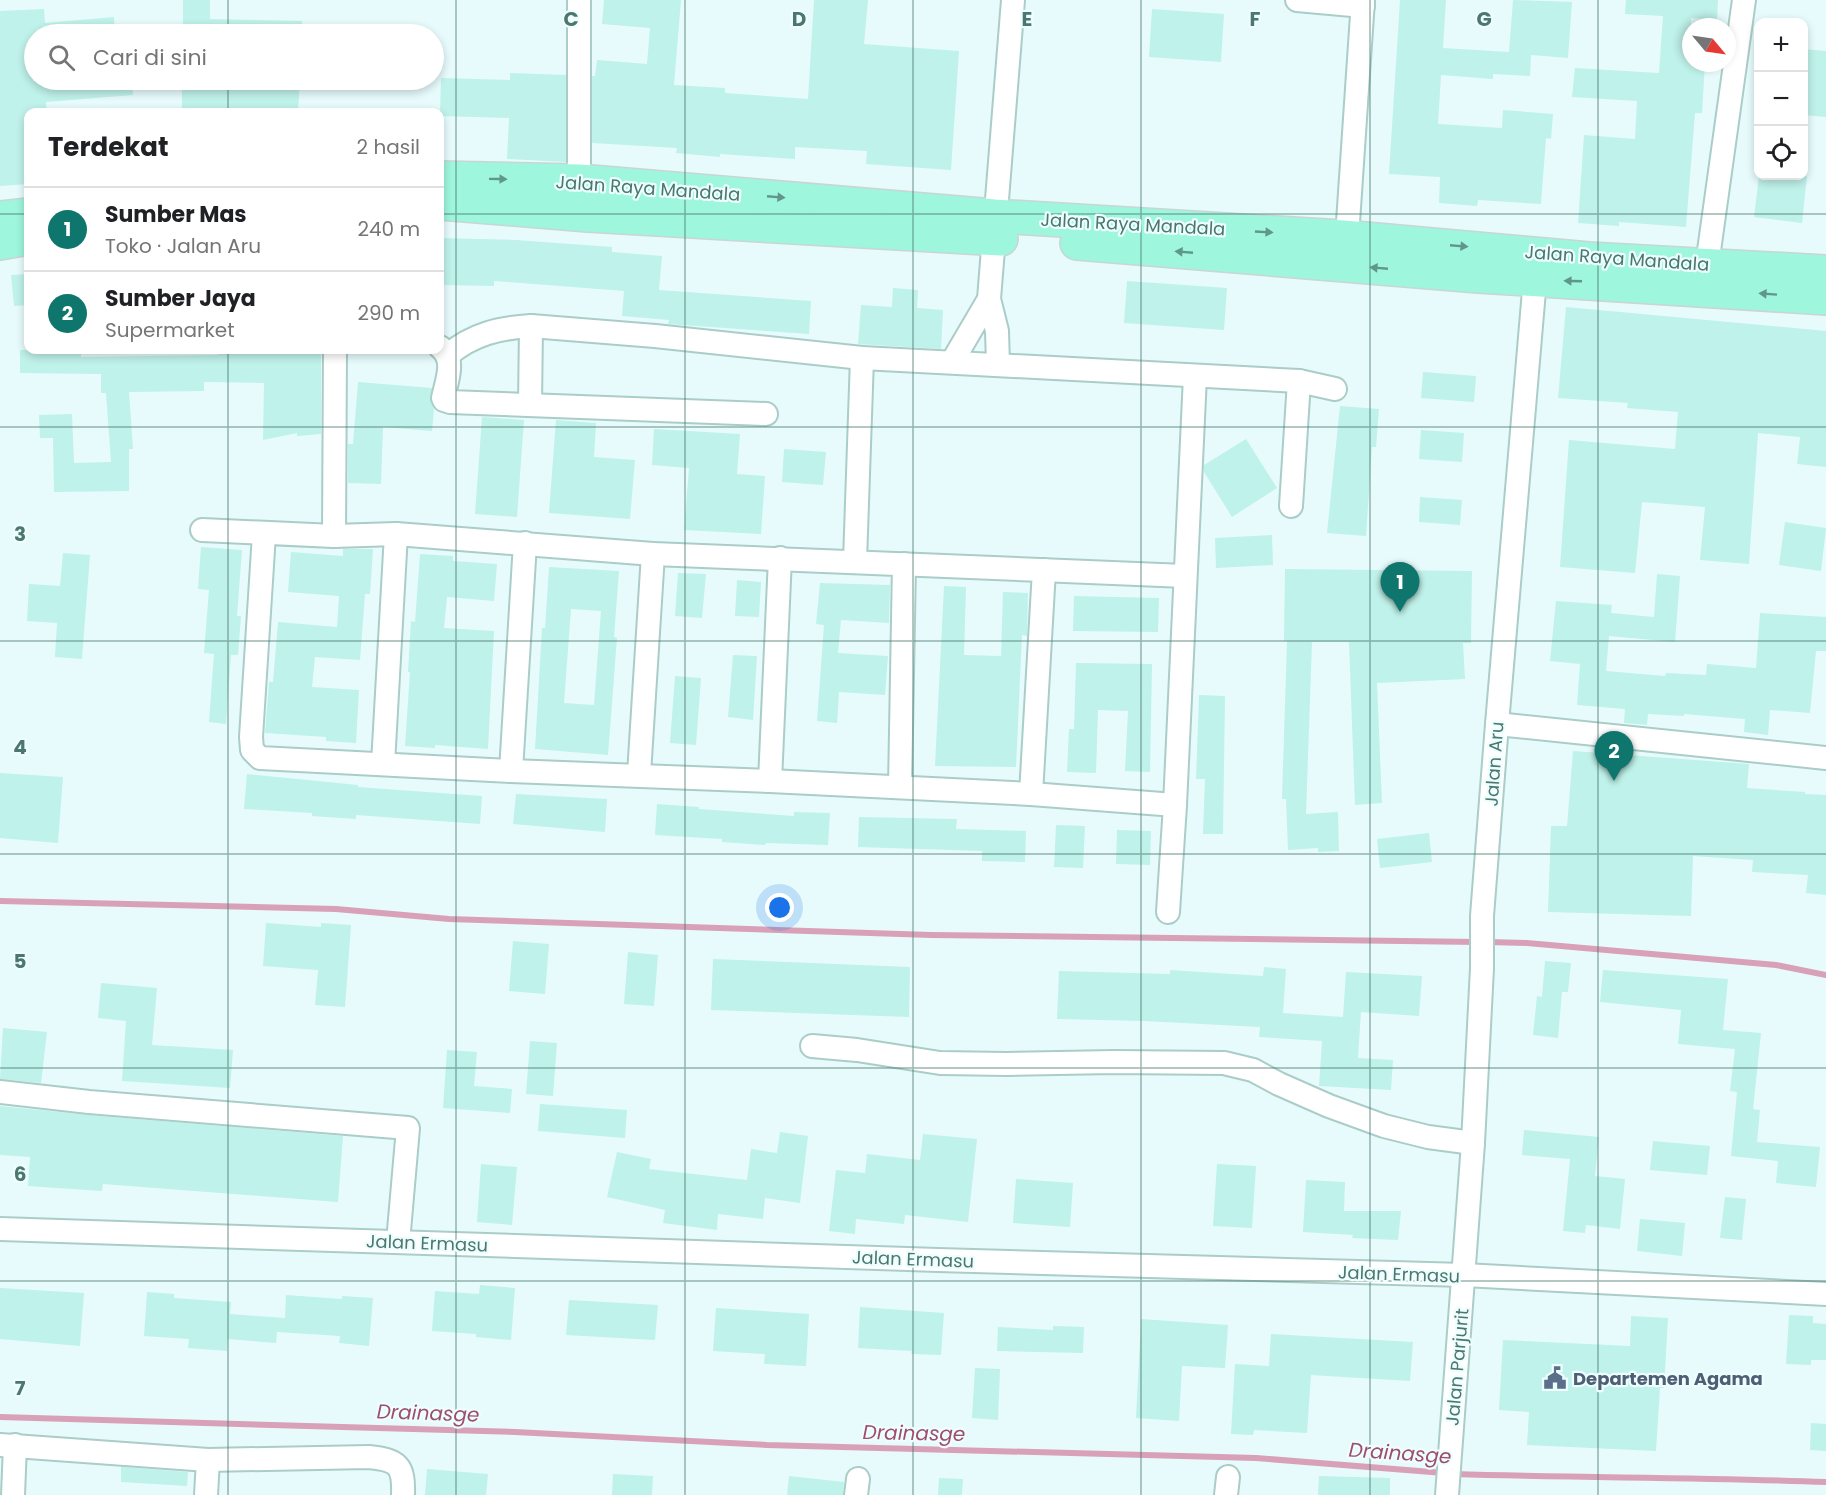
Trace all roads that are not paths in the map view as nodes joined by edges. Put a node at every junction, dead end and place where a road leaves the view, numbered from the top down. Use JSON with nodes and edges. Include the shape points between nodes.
{"nodes":[{"id":1,"x":579,"y":0,"type":"edge"},
{"id":2,"x":1013,"y":0,"type":"edge"},
{"id":3,"x":1297,"y":0,"type":"edge"},
{"id":4,"x":1744,"y":0,"type":"edge"},
{"id":5,"x":1363,"y":3,"type":"edge"},
{"id":6,"x":444,"y":178,"type":"edge"},
{"id":7,"x":579,"y":181,"type":"junction"},
{"id":8,"x":444,"y":203,"type":"edge"},
{"id":9,"x":715,"y":207,"type":"junction"},
{"id":10,"x":24,"y":215,"type":"edge"},
{"id":11,"x":0,"y":218,"type":"edge"},
{"id":12,"x":994,"y":227,"type":"junction"},
{"id":13,"x":1347,"y":237,"type":"junction"},
{"id":14,"x":24,"y":239,"type":"edge"},
{"id":15,"x":0,"y":243,"type":"edge"},
{"id":16,"x":1707,"y":265,"type":"junction"},
{"id":17,"x":1536,"y":267,"type":"junction"},
{"id":18,"x":1826,"y":272,"type":"edge"},
{"id":19,"x":989,"y":298,"type":"junction"},
{"id":20,"x":1826,"y":298,"type":"edge"},
{"id":21,"x":531,"y":326,"type":"junction"},
{"id":22,"x":444,"y":351,"type":"edge"},
{"id":23,"x":335,"y":354,"type":"edge"},
{"id":24,"x":862,"y":358,"type":"junction"},
{"id":25,"x":952,"y":362,"type":"junction"},
{"id":26,"x":998,"y":365,"type":"junction"},
{"id":27,"x":1195,"y":376,"type":"junction"},
{"id":28,"x":1299,"y":381,"type":"junction"},
{"id":29,"x":1335,"y":389,"type":"dead end"},
{"id":30,"x":530,"y":405,"type":"junction"},
{"id":31,"x":766,"y":414,"type":"dead end"},
{"id":32,"x":1292,"y":506,"type":"dead end"},
{"id":33,"x":202,"y":530,"type":"dead end"},
{"id":34,"x":264,"y":534,"type":"junction"},
{"id":35,"x":396,"y":534,"type":"junction"},
{"id":36,"x":334,"y":536,"type":"junction"},
{"id":37,"x":525,"y":543,"type":"junction"},
{"id":38,"x":653,"y":554,"type":"junction"},
{"id":39,"x":780,"y":558,"type":"junction"},
{"id":40,"x":855,"y":561,"type":"junction"},
{"id":41,"x":904,"y":564,"type":"junction"},
{"id":42,"x":1044,"y":570,"type":"junction"},
{"id":43,"x":1185,"y":576,"type":"junction"},
{"id":44,"x":1497,"y":724,"type":"junction"},
{"id":45,"x":1826,"y":758,"type":"edge"},
{"id":46,"x":383,"y":764,"type":"junction"},
{"id":47,"x":510,"y":771,"type":"junction"},
{"id":48,"x":639,"y":774,"type":"junction"},
{"id":49,"x":770,"y":781,"type":"junction"},
{"id":50,"x":900,"y":787,"type":"junction"},
{"id":51,"x":1030,"y":794,"type":"junction"},
{"id":52,"x":1175,"y":805,"type":"junction"},
{"id":53,"x":1168,"y":912,"type":"dead end"},
{"id":54,"x":812,"y":1046,"type":"dead end"},
{"id":55,"x":0,"y":1092,"type":"edge"},
{"id":56,"x":1473,"y":1143,"type":"junction"},
{"id":57,"x":0,"y":1229,"type":"edge"},
{"id":58,"x":398,"y":1242,"type":"junction"},
{"id":59,"x":1464,"y":1275,"type":"junction"},
{"id":60,"x":1826,"y":1294,"type":"edge"},
{"id":61,"x":8,"y":1445,"type":"edge"},
{"id":62,"x":208,"y":1460,"type":"junction"},
{"id":63,"x":1447,"y":1487,"type":"edge"},
{"id":64,"x":13,"y":1495,"type":"edge"},
{"id":65,"x":206,"y":1495,"type":"edge"},
{"id":66,"x":403,"y":1495,"type":"edge"}],
"edges":[{"from":1,"to":7,"type":"street"},
{"from":2,"to":12,"type":"street"},
{"from":3,"to":5,"type":"street"},
{"from":4,"to":16,"type":"street"},
{"from":5,"to":13,"type":"street"},
{"from":6,"to":7,"type":"highway","name":"Jalan Raya Mandala","one_way":true},
{"from":7,"to":9,"type":"highway","name":"Jalan Raya Mandala"},
{"from":8,"to":9,"type":"highway","name":"Jalan Raya Mandala"},
{"from":9,"to":12,"type":"highway","name":"Jalan Raya Mandala"},
{"from":10,"to":11,"type":"highway"},
{"from":12,"to":13,"type":"highway","name":"Jalan Raya Mandala","one_way":true},
{"from":17,"to":12,"type":"highway","name":"Jalan Raya Mandala","one_way":true,"via":[[1077,243]]},
{"from":12,"to":19,"type":"street"},
{"from":13,"to":17,"type":"highway","name":"Jalan Raya Mandala","one_way":true},
{"from":14,"to":15,"type":"highway"},
{"from":16,"to":17,"type":"highway","name":"Jalan Raya Mandala","via":[[1589,259]]},
{"from":16,"to":18,"type":"highway","name":"Jalan Raya Mandala"},
{"from":20,"to":17,"type":"highway","name":"Jalan Raya Mandala","one_way":true},
{"from":17,"to":44,"type":"street","name":"Jalan Aru"},
{"from":19,"to":25,"type":"street"},
{"from":19,"to":26,"type":"street","via":[[997,331]]},
{"from":21,"to":22,"type":"street","via":[[498,329]]},
{"from":21,"to":24,"type":"street"},
{"from":21,"to":30,"type":"street"},
{"from":22,"to":30,"type":"street","via":[[450,362],[444,400]]},
{"from":23,"to":36,"type":"street"},
{"from":24,"to":25,"type":"street"},
{"from":24,"to":40,"type":"street"},
{"from":25,"to":26,"type":"street"},
{"from":26,"to":27,"type":"street"},
{"from":27,"to":28,"type":"street"},
{"from":27,"to":43,"type":"street"},
{"from":28,"to":29,"type":"street"},
{"from":28,"to":32,"type":"street"},
{"from":30,"to":31,"type":"street"},
{"from":33,"to":34,"type":"street"},
{"from":34,"to":36,"type":"street"},
{"from":34,"to":46,"type":"street","via":[[252,750],[260,758]]},
{"from":35,"to":36,"type":"street"},
{"from":35,"to":37,"type":"street"},
{"from":35,"to":46,"type":"street"},
{"from":37,"to":38,"type":"street"},
{"from":37,"to":47,"type":"street"},
{"from":38,"to":39,"type":"street"},
{"from":38,"to":48,"type":"street"},
{"from":39,"to":40,"type":"street"},
{"from":39,"to":49,"type":"street"},
{"from":40,"to":41,"type":"street"},
{"from":41,"to":42,"type":"street"},
{"from":41,"to":50,"type":"street"},
{"from":42,"to":43,"type":"street"},
{"from":42,"to":51,"type":"street"},
{"from":43,"to":52,"type":"street"},
{"from":44,"to":45,"type":"street"},
{"from":44,"to":56,"type":"street","name":"Jalan Aru","via":[[1482,916]]},
{"from":46,"to":47,"type":"street"},
{"from":47,"to":48,"type":"street"},
{"from":48,"to":49,"type":"street"},
{"from":49,"to":50,"type":"street"},
{"from":50,"to":51,"type":"street"},
{"from":51,"to":52,"type":"street"},
{"from":52,"to":53,"type":"street"},
{"from":54,"to":56,"type":"street","via":[[940,1063],[1224,1063],[1253,1070],[1329,1106],[1384,1126]]},
{"from":55,"to":58,"type":"street","via":[[408,1128]]},
{"from":56,"to":59,"type":"street","name":"Jalan Aru"},
{"from":57,"to":58,"type":"street","name":"Jalan Ermasu"},
{"from":58,"to":59,"type":"street","name":"Jalan Ermasu"},
{"from":59,"to":60,"type":"street","name":"Jalan Ermasu"},
{"from":59,"to":63,"type":"street","name":"Jalan Parjurit"},
{"from":61,"to":62,"type":"street"},
{"from":61,"to":64,"type":"street"},
{"from":62,"to":65,"type":"street"},
{"from":62,"to":66,"type":"street","via":[[387,1459],[401,1471]]}]}
